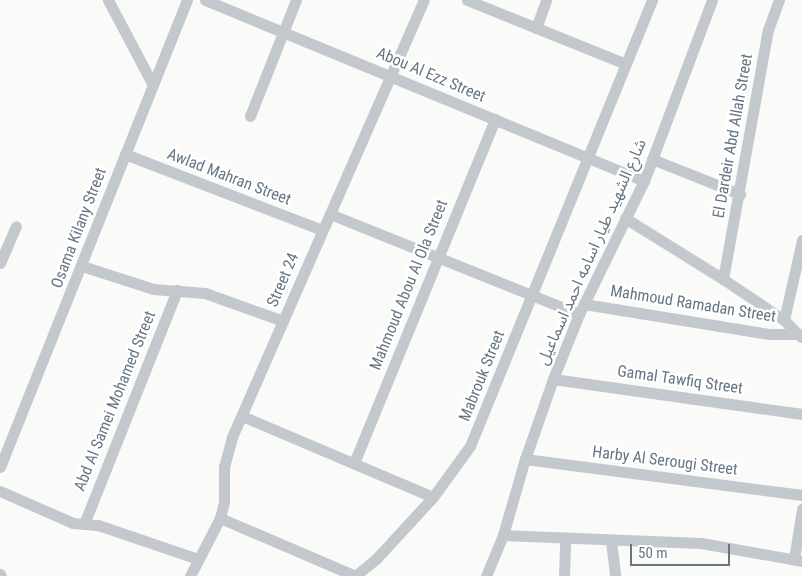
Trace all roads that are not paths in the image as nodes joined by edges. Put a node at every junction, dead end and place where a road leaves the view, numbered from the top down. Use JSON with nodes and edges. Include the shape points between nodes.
{"nodes":[{"id":1,"x":108,"y":0,"type":"edge"},
{"id":2,"x":187,"y":0,"type":"edge"},
{"id":3,"x":205,"y":0,"type":"edge"},
{"id":4,"x":296,"y":0,"type":"edge"},
{"id":5,"x":424,"y":0,"type":"edge"},
{"id":6,"x":467,"y":0,"type":"edge"},
{"id":7,"x":546,"y":0,"type":"edge"},
{"id":8,"x":652,"y":0,"type":"edge"},
{"id":9,"x":712,"y":0,"type":"edge"},
{"id":10,"x":779,"y":0,"type":"edge"},
{"id":11,"x":536,"y":28,"type":"junction"},
{"id":12,"x":284,"y":32,"type":"junction"},
{"id":13,"x":626,"y":64,"type":"junction"},
{"id":14,"x":390,"y":76,"type":"junction"},
{"id":15,"x":152,"y":83,"type":"junction"},
{"id":16,"x":250,"y":116,"type":"dead end"},
{"id":17,"x":495,"y":119,"type":"junction"},
{"id":18,"x":125,"y":154,"type":"junction"},
{"id":19,"x":590,"y":158,"type":"junction"},
{"id":20,"x":652,"y":159,"type":"junction"},
{"id":21,"x":644,"y":181,"type":"junction"},
{"id":22,"x":740,"y":194,"type":"junction"},
{"id":23,"x":330,"y":214,"type":"junction"},
{"id":24,"x":624,"y":218,"type":"junction"},
{"id":25,"x":16,"y":226,"type":"dead end"},
{"id":26,"x":322,"y":230,"type":"junction"},
{"id":27,"x":802,"y":240,"type":"edge"},
{"id":28,"x":438,"y":256,"type":"junction"},
{"id":29,"x":0,"y":261,"type":"edge"},
{"id":30,"x":82,"y":266,"type":"junction"},
{"id":31,"x":723,"y":279,"type":"junction"},
{"id":32,"x":177,"y":290,"type":"junction"},
{"id":33,"x":532,"y":295,"type":"junction"},
{"id":34,"x":581,"y":309,"type":"junction"},
{"id":35,"x":784,"y":320,"type":"junction"},
{"id":36,"x":283,"y":322,"type":"junction"},
{"id":37,"x":800,"y":336,"type":"edge"},
{"id":38,"x":553,"y":379,"type":"junction"},
{"id":39,"x":802,"y":414,"type":"edge"},
{"id":40,"x":242,"y":416,"type":"junction"},
{"id":41,"x":525,"y":459,"type":"junction"},
{"id":42,"x":354,"y":463,"type":"junction"},
{"id":43,"x":0,"y":467,"type":"edge"},
{"id":44,"x":0,"y":491,"type":"edge"},
{"id":45,"x":802,"y":495,"type":"edge"},
{"id":46,"x":433,"y":497,"type":"junction"},
{"id":47,"x":802,"y":509,"type":"edge"},
{"id":48,"x":220,"y":518,"type":"junction"},
{"id":49,"x":84,"y":524,"type":"junction"},
{"id":50,"x":503,"y":535,"type":"junction"},
{"id":51,"x":565,"y":540,"type":"junction"},
{"id":52,"x":611,"y":541,"type":"junction"},
{"id":53,"x":198,"y":560,"type":"junction"},
{"id":54,"x":798,"y":560,"type":"edge"},
{"id":55,"x":190,"y":576,"type":"edge"},
{"id":56,"x":355,"y":576,"type":"edge"},
{"id":57,"x":486,"y":576,"type":"edge"},
{"id":58,"x":564,"y":576,"type":"edge"},
{"id":59,"x":615,"y":576,"type":"edge"}],
"edges":[{"from":1,"to":15,"type":"street"},
{"from":2,"to":15,"type":"street","name":"Osama Kilany Street"},
{"from":3,"to":12,"type":"street","name":"Abou Al Ezz Street"},
{"from":4,"to":12,"type":"street"},
{"from":5,"to":14,"type":"street","name":"Street 24"},
{"from":6,"to":11,"type":"street"},
{"from":7,"to":11,"type":"street"},
{"from":8,"to":13,"type":"street","name":"Mabrouk Street"},
{"from":9,"to":20,"type":"street","name":"شارع الشهيد طيار اسامه احمد اسماعيل"},
{"from":10,"to":22,"type":"street","name":"El Dardeir Abd Allah Street","via":[[768,30]]},
{"from":11,"to":13,"type":"street"},
{"from":12,"to":14,"type":"street","name":"Abou Al Ezz Street"},
{"from":12,"to":16,"type":"street"},
{"from":13,"to":19,"type":"street","name":"Mabrouk Street"},
{"from":14,"to":17,"type":"street","name":"Abou Al Ezz Street"},
{"from":14,"to":23,"type":"street","name":"Street 24"},
{"from":15,"to":18,"type":"street","name":"Osama Kilany Street"},
{"from":17,"to":19,"type":"street","name":"Abou Al Ezz Street"},
{"from":17,"to":28,"type":"street","name":"Mahmoud Abou Al Ola Street"},
{"from":18,"to":26,"type":"street","name":"Awlad Mahran Street"},
{"from":18,"to":30,"type":"street","name":"Osama Kilany Street"},
{"from":19,"to":21,"type":"street","name":"Abou Al Ezz Street"},
{"from":19,"to":33,"type":"street","name":"Mabrouk Street"},
{"from":20,"to":21,"type":"street","name":"شارع الشهيد طيار اسامه احمد اسماعيل"},
{"from":20,"to":22,"type":"street"},
{"from":21,"to":24,"type":"street","name":"شارع الشهيد طيار اسامه احمد اسماعيل"},
{"from":22,"to":31,"type":"street","name":"El Dardeir Abd Allah Street"},
{"from":23,"to":26,"type":"street","name":"Street 24"},
{"from":23,"to":28,"type":"street","name":"Mahmoud Ramadan Street"},
{"from":24,"to":31,"type":"street"},
{"from":24,"to":34,"type":"street","name":"شارع الشهيد طيار اسامه احمد اسماعيل"},
{"from":25,"to":29,"type":"street"},
{"from":26,"to":36,"type":"street","name":"Street 24"},
{"from":27,"to":35,"type":"street"},
{"from":28,"to":33,"type":"street","name":"Mahmoud Ramadan Street"},
{"from":28,"to":42,"type":"street","name":"Mahmoud Abou Al Ola Street"},
{"from":30,"to":32,"type":"street","via":[[143,286]]},
{"from":30,"to":43,"type":"street","name":"Osama Kilany Street"},
{"from":31,"to":35,"type":"street"},
{"from":32,"to":36,"type":"street","via":[[205,293]]},
{"from":32,"to":49,"type":"street","name":"Abd Al Samei Mohamed Street"},
{"from":33,"to":34,"type":"street","name":"Mahmoud Ramadan Street"},
{"from":33,"to":46,"type":"street","name":"Mabrouk Street","via":[[478,429],[460,462]]},
{"from":34,"to":37,"type":"street","name":"Mahmoud Ramadan Street"},
{"from":34,"to":38,"type":"street","name":"شارع الشهيد طيار اسامه احمد اسماعيل"},
{"from":35,"to":37,"type":"street"},
{"from":36,"to":40,"type":"street","name":"Street 24"},
{"from":38,"to":39,"type":"street","name":"Gamal Tawfiq Street"},
{"from":38,"to":41,"type":"street","name":"شارع الشهيد طيار اسامه احمد اسماعيل"},
{"from":40,"to":42,"type":"street"},
{"from":40,"to":48,"type":"street","name":"Street 24","via":[[227,451]]},
{"from":41,"to":45,"type":"street","name":"Harby Al Serougi Street"},
{"from":41,"to":50,"type":"street","name":"شارع الشهيد طيار اسامه احمد اسماعيل"},
{"from":42,"to":46,"type":"street"},
{"from":44,"to":49,"type":"street","via":[[73,523]]},
{"from":46,"to":56,"type":"street","name":"Mabrouk Street","via":[[376,559]]},
{"from":47,"to":54,"type":"street"},
{"from":48,"to":53,"type":"street","name":"Street 24"},
{"from":48,"to":56,"type":"street"},
{"from":49,"to":53,"type":"street","via":[[98,524]]},
{"from":50,"to":51,"type":"street"},
{"from":50,"to":57,"type":"street","name":"شارع الشهيد طيار اسامه احمد اسماعيل"},
{"from":51,"to":52,"type":"street"},
{"from":51,"to":58,"type":"street"},
{"from":52,"to":54,"type":"street","via":[[716,545]]},
{"from":52,"to":59,"type":"street"},
{"from":53,"to":55,"type":"street","name":"Street 24"}]}
